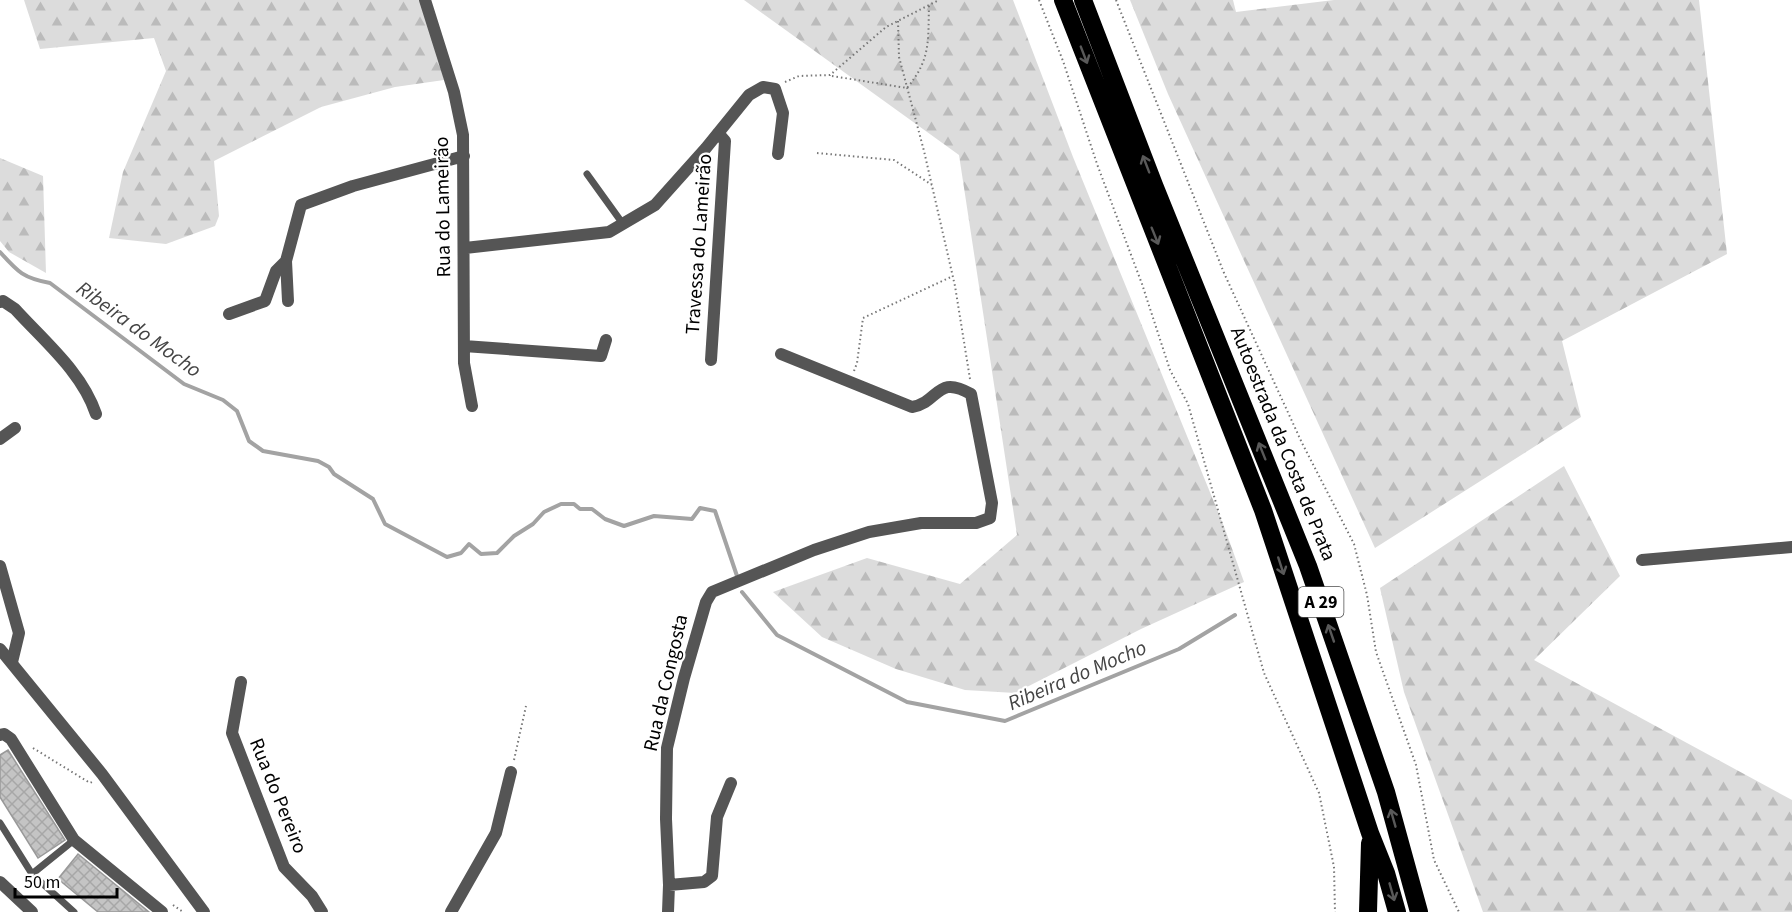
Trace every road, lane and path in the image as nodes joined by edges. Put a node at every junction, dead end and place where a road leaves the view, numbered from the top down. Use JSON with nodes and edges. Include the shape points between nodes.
{"nodes":[{"id":1,"x":425,"y":0,"type":"edge"},
{"id":2,"x":939,"y":0,"type":"edge"},
{"id":3,"x":1039,"y":0,"type":"edge"},
{"id":4,"x":1063,"y":0,"type":"edge"},
{"id":5,"x":1083,"y":0,"type":"edge"},
{"id":6,"x":1116,"y":0,"type":"edge"},
{"id":7,"x":929,"y":5,"type":"junction"},
{"id":8,"x":898,"y":21,"type":"junction"},
{"id":9,"x":830,"y":75,"type":"junction"},
{"id":10,"x":907,"y":88,"type":"junction"},
{"id":11,"x":775,"y":89,"type":"junction"},
{"id":12,"x":718,"y":133,"type":"junction"},
{"id":13,"x":818,"y":153,"type":"dead end"},
{"id":14,"x":778,"y":154,"type":"dead end"},
{"id":15,"x":464,"y":156,"type":"junction"},
{"id":16,"x":587,"y":174,"type":"dead end"},
{"id":17,"x":932,"y":185,"type":"junction"},
{"id":18,"x":623,"y":224,"type":"junction"},
{"id":19,"x":465,"y":248,"type":"junction"},
{"id":20,"x":286,"y":261,"type":"junction"},
{"id":21,"x":953,"y":276,"type":"junction"},
{"id":22,"x":288,"y":301,"type":"dead end"},
{"id":23,"x":0,"y":302,"type":"edge"},
{"id":24,"x":229,"y":314,"type":"dead end"},
{"id":25,"x":606,"y":340,"type":"dead end"},
{"id":26,"x":464,"y":346,"type":"junction"},
{"id":27,"x":781,"y":354,"type":"dead end"},
{"id":28,"x":711,"y":360,"type":"dead end"},
{"id":29,"x":850,"y":382,"type":"junction"},
{"id":30,"x":971,"y":394,"type":"junction"},
{"id":31,"x":472,"y":406,"type":"dead end"},
{"id":32,"x":96,"y":414,"type":"dead end"},
{"id":33,"x":15,"y":428,"type":"dead end"},
{"id":34,"x":0,"y":439,"type":"edge"},
{"id":35,"x":1792,"y":547,"type":"edge"},
{"id":36,"x":1642,"y":560,"type":"dead end"},
{"id":37,"x":0,"y":566,"type":"edge"},
{"id":38,"x":0,"y":649,"type":"edge"},
{"id":39,"x":12,"y":662,"type":"junction"},
{"id":40,"x":241,"y":682,"type":"dead end"},
{"id":41,"x":526,"y":706,"type":"dead end"},
{"id":42,"x":6,"y":737,"type":"edge"},
{"id":43,"x":511,"y":771,"type":"joint"},
{"id":44,"x":102,"y":774,"type":"junction"},
{"id":45,"x":731,"y":783,"type":"dead end"},
{"id":46,"x":0,"y":823,"type":"edge"},
{"id":47,"x":1370,"y":833,"type":"junction"},
{"id":48,"x":74,"y":840,"type":"junction"},
{"id":49,"x":32,"y":874,"type":"junction"},
{"id":50,"x":1409,"y":874,"type":"junction"},
{"id":51,"x":0,"y":882,"type":"edge"},
{"id":52,"x":669,"y":885,"type":"junction"},
{"id":53,"x":32,"y":912,"type":"edge"},
{"id":54,"x":74,"y":912,"type":"edge"},
{"id":55,"x":162,"y":912,"type":"edge"},
{"id":56,"x":204,"y":912,"type":"edge"},
{"id":57,"x":322,"y":912,"type":"edge"},
{"id":58,"x":451,"y":912,"type":"edge"},
{"id":59,"x":668,"y":912,"type":"edge"},
{"id":60,"x":1335,"y":912,"type":"edge"},
{"id":61,"x":1368,"y":912,"type":"edge"},
{"id":62,"x":1397,"y":912,"type":"edge"},
{"id":63,"x":1419,"y":912,"type":"edge"},
{"id":64,"x":1430,"y":912,"type":"edge"},
{"id":65,"x":1459,"y":912,"type":"edge"}],
"edges":[{"from":1,"to":15,"type":"street","name":"Rua do Lameirão","via":[[454,92]]},
{"from":2,"to":7,"type":"path"},
{"from":3,"to":60,"type":"path","via":[[1170,370],[1188,404],[1264,673],[1319,793],[1334,867]]},
{"from":4,"to":47,"type":"highway","name":"Autoestrada da Costa de Prata","number":"A 29","one_way":true,"via":[[1263,510]]},
{"from":50,"to":5,"type":"highway","name":"Autoestrada da Costa de Prata","number":"A 29","one_way":true,"via":[[1386,792],[1308,566]]},
{"from":6,"to":65,"type":"path","via":[[1224,273],[1302,443],[1354,544],[1376,652],[1416,765],[1434,860]]},
{"from":7,"to":8,"type":"path"},
{"from":7,"to":10,"type":"path","via":[[928,44],[921,71]]},
{"from":8,"to":9,"type":"path"},
{"from":8,"to":10,"type":"path","via":[[899,57]]},
{"from":9,"to":10,"type":"path"},
{"from":9,"to":11,"type":"path","via":[[799,76]]},
{"from":10,"to":17,"type":"path"},
{"from":11,"to":12,"type":"street","name":"Travessa do Lameirão","via":[[763,87],[749,94]]},
{"from":11,"to":14,"type":"street","via":[[783,113]]},
{"from":12,"to":18,"type":"street","name":"Travessa do Lameirão","via":[[655,205]]},
{"from":12,"to":28,"type":"street","name":"Travessa do Lameirão","via":[[725,141]]},
{"from":13,"to":17,"type":"path","via":[[894,160]]},
{"from":15,"to":19,"type":"street","name":"Rua do Lameirão"},
{"from":15,"to":20,"type":"street","via":[[353,186],[301,205]]},
{"from":16,"to":18,"type":"lane"},
{"from":17,"to":21,"type":"path"},
{"from":18,"to":19,"type":"street","name":"Travessa do Lameirão","via":[[609,232]]},
{"from":19,"to":26,"type":"street","name":"Rua do Lameirão"},
{"from":20,"to":22,"type":"street"},
{"from":20,"to":24,"type":"street","via":[[276,271],[265,301]]},
{"from":21,"to":29,"type":"path","via":[[863,318],[857,363]]},
{"from":21,"to":30,"type":"path"},
{"from":23,"to":32,"type":"street","via":[[15,309],[77,376]]},
{"from":25,"to":26,"type":"street","via":[[601,356]]},
{"from":26,"to":31,"type":"street","name":"Rua do Lameirão"},
{"from":27,"to":29,"type":"street"},
{"from":29,"to":30,"type":"street","via":[[912,407],[946,387],[958,386]]},
{"from":30,"to":52,"type":"street","name":"Rua da Congosta","via":[[992,503],[990,518],[976,523],[921,523],[869,532],[712,592],[684,678],[667,748]]},
{"from":33,"to":34,"type":"street"},
{"from":35,"to":36,"type":"street"},
{"from":37,"to":39,"type":"street","via":[[19,633]]},
{"from":38,"to":39,"type":"street"},
{"from":39,"to":44,"type":"street"},
{"from":40,"to":57,"type":"street","name":"Rua do Pereiro","via":[[232,733],[284,867]]},
{"from":41,"to":43,"type":"path"},
{"from":42,"to":44,"type":"path","via":[[21,740],[90,783]]},
{"from":42,"to":48,"type":"street"},
{"from":43,"to":58,"type":"street","via":[[496,834]]},
{"from":44,"to":56,"type":"street"},
{"from":45,"to":52,"type":"street","via":[[717,817],[712,876],[704,882]]},
{"from":46,"to":49,"type":"lane"},
{"from":47,"to":61,"type":"highway","number":"A 29"},
{"from":47,"to":62,"type":"highway","name":"Autoestrada da Costa de Prata","number":"A 29","one_way":true},
{"from":48,"to":49,"type":"lane"},
{"from":48,"to":55,"type":"street"},
{"from":49,"to":54,"type":"lane"},
{"from":50,"to":63,"type":"highway","name":"Autoestrada da Costa de Prata","number":"A 29"},
{"from":50,"to":64,"type":"highway","number":"A 29"},
{"from":51,"to":53,"type":"street"},
{"from":52,"to":59,"type":"street","name":"Rua da Congosta"}]}
